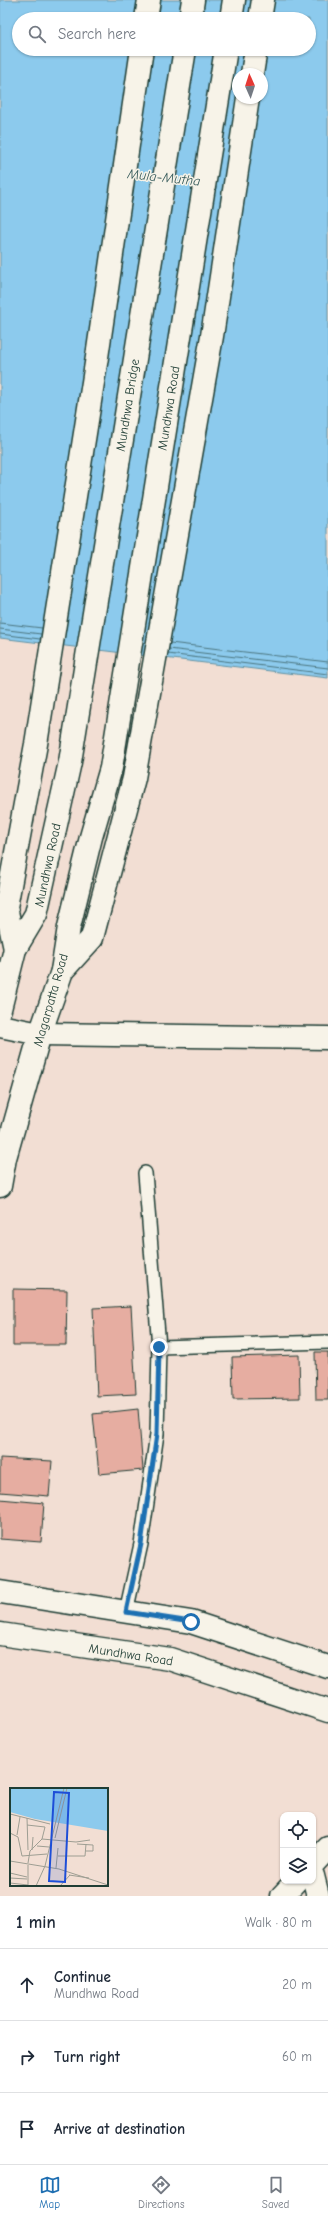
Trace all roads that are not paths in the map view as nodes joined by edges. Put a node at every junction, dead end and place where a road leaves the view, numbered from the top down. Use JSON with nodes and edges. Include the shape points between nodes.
{"nodes":[{"id":1,"x":149,"y":0,"type":"edge"},
{"id":2,"x":194,"y":0,"type":"edge"},
{"id":3,"x":234,"y":0,"type":"edge"},
{"id":4,"x":264,"y":0,"type":"edge"},
{"id":5,"x":147,"y":12,"type":"edge"},
{"id":6,"x":191,"y":12,"type":"edge"},
{"id":7,"x":232,"y":12,"type":"edge"},
{"id":8,"x":261,"y":12,"type":"edge"},
{"id":9,"x":141,"y":56,"type":"edge"},
{"id":10,"x":185,"y":56,"type":"edge"},
{"id":11,"x":225,"y":56,"type":"edge"},
{"id":12,"x":255,"y":56,"type":"edge"},
{"id":13,"x":253,"y":68,"type":"edge"},
{"id":14,"x":247,"y":104,"type":"edge"},
{"id":15,"x":70,"y":762,"type":"joint"},
{"id":16,"x":111,"y":768,"type":"joint"},
{"id":17,"x":15,"y":949,"type":"junction"},
{"id":18,"x":62,"y":971,"type":"junction"},
{"id":19,"x":0,"y":1009,"type":"edge"},
{"id":20,"x":0,"y":1026,"type":"edge"},
{"id":21,"x":40,"y":1034,"type":"junction"},
{"id":22,"x":328,"y":1038,"type":"edge"},
{"id":23,"x":145,"y":1173,"type":"dead end"},
{"id":24,"x":0,"y":1186,"type":"edge"},
{"id":25,"x":328,"y":1342,"type":"edge"},
{"id":26,"x":159,"y":1347,"type":"junction"},
{"id":27,"x":0,"y":1592,"type":"edge"},
{"id":28,"x":126,"y":1612,"type":"junction"},
{"id":29,"x":0,"y":1634,"type":"edge"},
{"id":30,"x":328,"y":1667,"type":"edge"},
{"id":31,"x":328,"y":1711,"type":"edge"},
{"id":32,"x":328,"y":1848,"type":"edge"},
{"id":33,"x":316,"y":1861,"type":"edge"},
{"id":34,"x":293,"y":1884,"type":"edge"},
{"id":35,"x":315,"y":1884,"type":"edge"},
{"id":36,"x":282,"y":1896,"type":"edge"},
{"id":37,"x":318,"y":1896,"type":"edge"}],
"edges":[{"from":1,"to":5,"type":"main road"},
{"from":2,"to":6,"type":"main road"},
{"from":3,"to":7,"type":"main road"},
{"from":4,"to":8,"type":"main road"},
{"from":9,"to":17,"type":"main road","via":[[36,744],[6,907]]},
{"from":10,"to":15,"type":"main road","name":"Mundhwa Bridge"},
{"from":11,"to":16,"type":"main road","name":"Mundhwa Road"},
{"from":12,"to":13,"type":"main road"},
{"from":14,"to":18,"type":"main road","via":[[212,336],[134,778],[92,938]]},
{"from":15,"to":17,"type":"main road","name":"Mundhwa Road","via":[[36,914]]},
{"from":16,"to":18,"type":"main road","name":"Magarpatta Road","via":[[85,860],[69,927]]},
{"from":17,"to":19,"type":"main road","name":"Mundhwa Road"},
{"from":18,"to":21,"type":"main road","name":"Magarpatta Road"},
{"from":20,"to":21,"type":"main road"},
{"from":21,"to":22,"type":"main road"},
{"from":21,"to":24,"type":"main road","name":"Magarpatta Road","via":[[5,1158]]},
{"from":23,"to":26,"type":"lane"},
{"from":25,"to":26,"type":"lane"},
{"from":26,"to":28,"type":"lane","via":[[157,1434],[141,1544]]},
{"from":27,"to":28,"type":"main road"},
{"from":28,"to":30,"type":"main road","via":[[191,1622]]},
{"from":29,"to":31,"type":"main road","name":"Mundhwa Road","via":[[170,1659]]},
{"from":32,"to":33,"type":"main road"},
{"from":34,"to":36,"type":"main road"},
{"from":35,"to":37,"type":"main road"}]}
